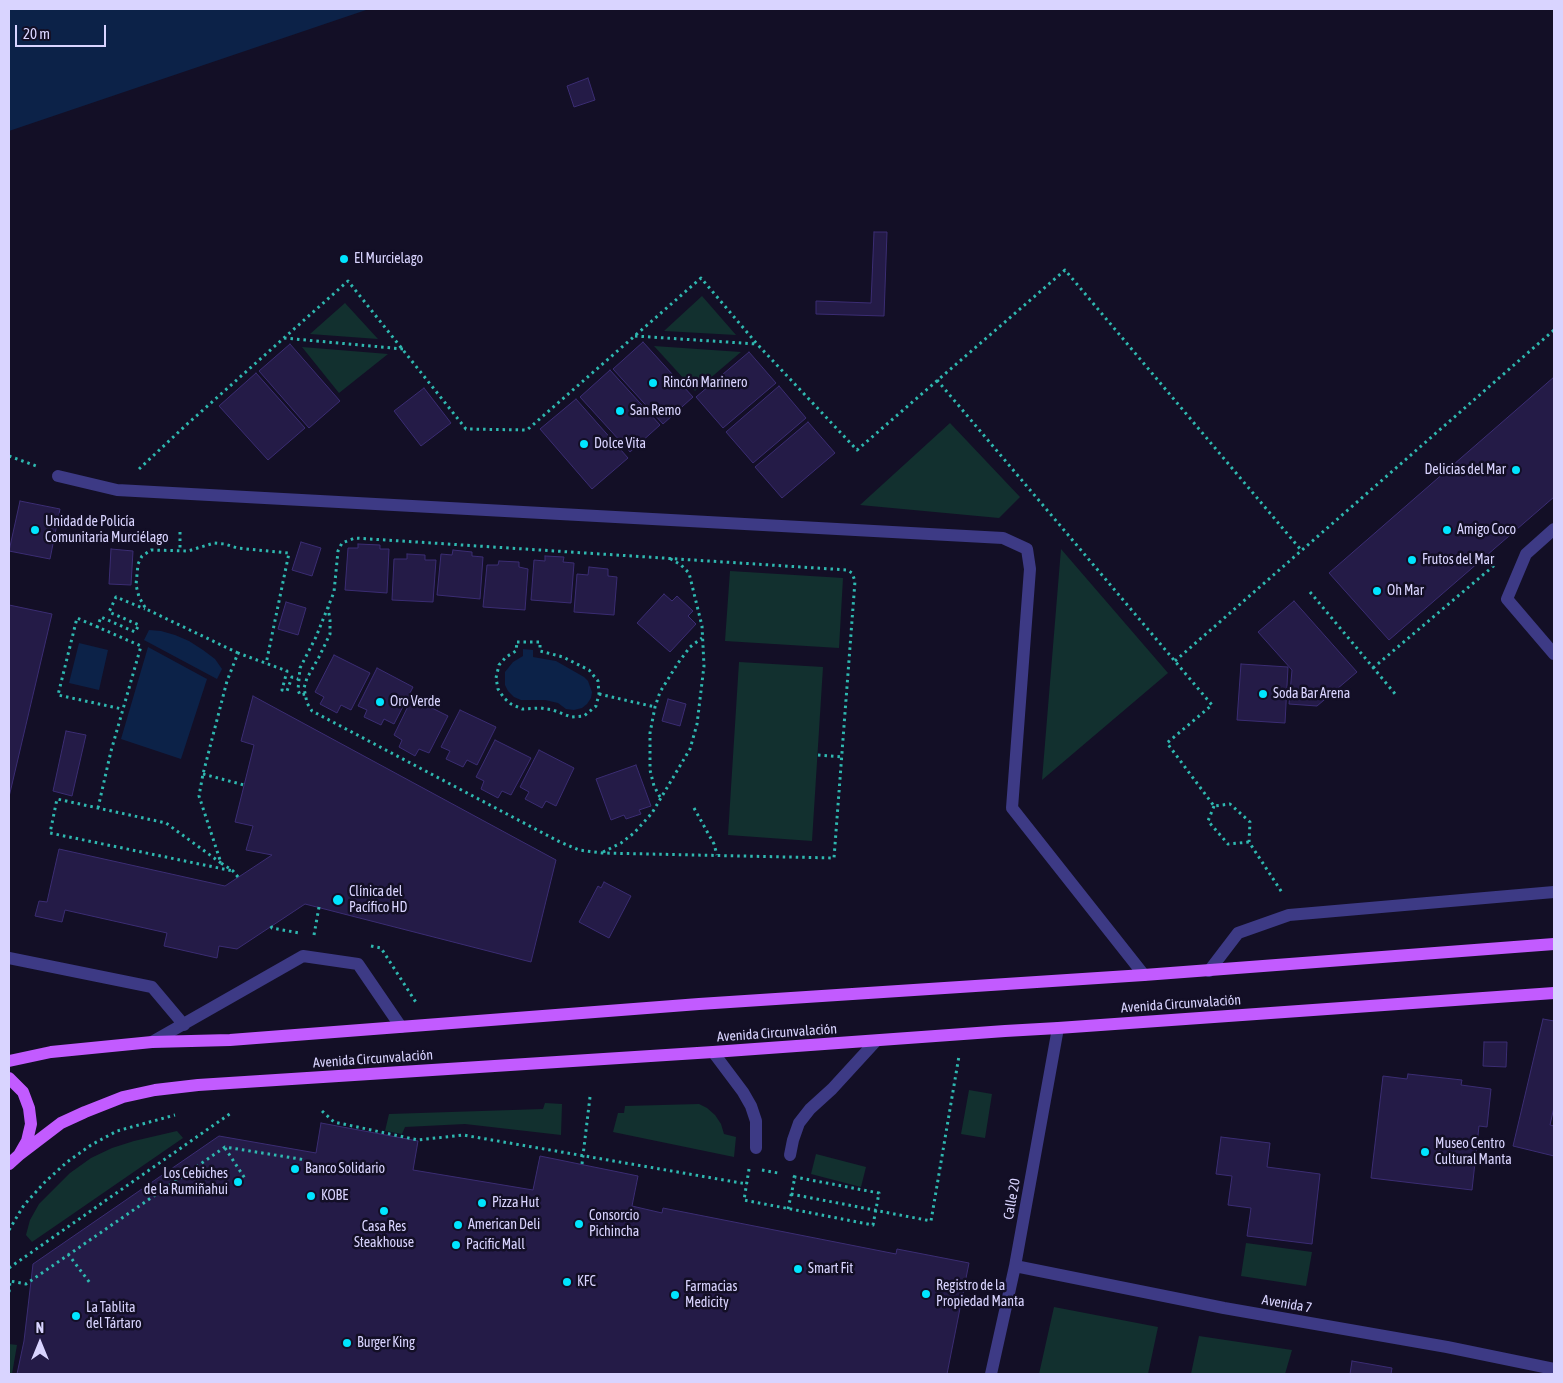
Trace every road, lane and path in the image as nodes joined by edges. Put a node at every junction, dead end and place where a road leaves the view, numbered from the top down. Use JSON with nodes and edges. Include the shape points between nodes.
{"nodes":[{"id":1,"x":1554,"y":330,"type":"edge"},
{"id":2,"x":634,"y":336,"type":"junction"},
{"id":3,"x":284,"y":338,"type":"junction"},
{"id":4,"x":757,"y":344,"type":"junction"},
{"id":5,"x":403,"y":350,"type":"junction"},
{"id":6,"x":937,"y":380,"type":"junction"},
{"id":7,"x":9,"y":456,"type":"edge"},
{"id":8,"x":58,"y":476,"type":"joint"},
{"id":9,"x":117,"y":490,"type":"junction"},
{"id":10,"x":1554,"y":529,"type":"edge"},
{"id":11,"x":180,"y":532,"type":"dead end"},
{"id":12,"x":1301,"y":550,"type":"junction"},
{"id":13,"x":180,"y":551,"type":"junction"},
{"id":14,"x":669,"y":558,"type":"junction"},
{"id":15,"x":1502,"y":559,"type":"dead end"},
{"id":16,"x":1310,"y":592,"type":"dead end"},
{"id":17,"x":328,"y":607,"type":"junction"},
{"id":18,"x":146,"y":609,"type":"junction"},
{"id":19,"x":97,"y":628,"type":"junction"},
{"id":20,"x":702,"y":638,"type":"junction"},
{"id":21,"x":238,"y":653,"type":"junction"},
{"id":22,"x":1554,"y":654,"type":"edge"},
{"id":23,"x":1175,"y":661,"type":"junction"},
{"id":24,"x":266,"y":664,"type":"junction"},
{"id":25,"x":1374,"y":668,"type":"junction"},
{"id":26,"x":298,"y":679,"type":"junction"},
{"id":27,"x":305,"y":694,"type":"junction"},
{"id":28,"x":599,"y":694,"type":"junction"},
{"id":29,"x":1396,"y":695,"type":"dead end"},
{"id":30,"x":655,"y":707,"type":"junction"},
{"id":31,"x":122,"y":709,"type":"junction"},
{"id":32,"x":818,"y":755,"type":"dead end"},
{"id":33,"x":842,"y":757,"type":"junction"},
{"id":34,"x":203,"y":774,"type":"junction"},
{"id":35,"x":244,"y":784,"type":"dead end"},
{"id":36,"x":660,"y":797,"type":"junction"},
{"id":37,"x":1214,"y":806,"type":"junction"},
{"id":38,"x":98,"y":808,"type":"junction"},
{"id":39,"x":694,"y":808,"type":"dead end"},
{"id":40,"x":1248,"y":842,"type":"junction"},
{"id":41,"x":602,"y":853,"type":"junction"},
{"id":42,"x":717,"y":855,"type":"junction"},
{"id":43,"x":221,"y":863,"type":"junction"},
{"id":44,"x":232,"y":871,"type":"junction"},
{"id":45,"x":238,"y":877,"type":"dead end"},
{"id":46,"x":1554,"y":892,"type":"edge"},
{"id":47,"x":1284,"y":895,"type":"dead end"},
{"id":48,"x":319,"y":907,"type":"dead end"},
{"id":49,"x":314,"y":936,"type":"dead end"},
{"id":50,"x":1554,"y":944,"type":"edge"},
{"id":51,"x":9,"y":958,"type":"edge"},
{"id":52,"x":1209,"y":971,"type":"junction"},
{"id":53,"x":1144,"y":975,"type":"junction"},
{"id":54,"x":1554,"y":994,"type":"edge"},
{"id":55,"x":184,"y":1025,"type":"junction"},
{"id":56,"x":401,"y":1027,"type":"junction"},
{"id":57,"x":1058,"y":1028,"type":"junction"},
{"id":58,"x":876,"y":1041,"type":"junction"},
{"id":59,"x":152,"y":1042,"type":"junction"},
{"id":60,"x":713,"y":1052,"type":"junction"},
{"id":61,"x":960,"y":1054,"type":"dead end"},
{"id":62,"x":9,"y":1062,"type":"edge"},
{"id":63,"x":9,"y":1078,"type":"edge"},
{"id":64,"x":590,"y":1097,"type":"dead end"},
{"id":65,"x":322,"y":1110,"type":"dead end"},
{"id":66,"x":231,"y":1112,"type":"dead end"},
{"id":67,"x":175,"y":1115,"type":"dead end"},
{"id":68,"x":225,"y":1147,"type":"junction"},
{"id":69,"x":756,"y":1148,"type":"dead end"},
{"id":70,"x":790,"y":1155,"type":"dead end"},
{"id":71,"x":582,"y":1156,"type":"junction"},
{"id":72,"x":14,"y":1160,"type":"edge"},
{"id":73,"x":306,"y":1160,"type":"dead end"},
{"id":74,"x":582,"y":1164,"type":"dead end"},
{"id":75,"x":795,"y":1177,"type":"junction"},
{"id":76,"x":246,"y":1180,"type":"dead end"},
{"id":77,"x":747,"y":1184,"type":"junction"},
{"id":78,"x":791,"y":1194,"type":"junction"},
{"id":79,"x":788,"y":1209,"type":"junction"},
{"id":80,"x":875,"y":1211,"type":"junction"},
{"id":81,"x":9,"y":1230,"type":"edge"},
{"id":82,"x":68,"y":1254,"type":"junction"},
{"id":83,"x":1015,"y":1266,"type":"junction"},
{"id":84,"x":9,"y":1268,"type":"edge"},
{"id":85,"x":90,"y":1283,"type":"dead end"},
{"id":86,"x":9,"y":1292,"type":"edge"},
{"id":87,"x":1554,"y":1369,"type":"edge"},
{"id":88,"x":991,"y":1374,"type":"edge"}],
"edges":[{"from":1,"to":12,"type":"path"},
{"from":2,"to":4,"type":"path"},
{"from":2,"to":4,"type":"path","via":[[701,278]]},
{"from":2,"to":5,"type":"path","via":[[527,430],[466,429]]},
{"from":3,"to":5,"type":"path"},
{"from":3,"to":5,"type":"path","via":[[348,281]]},
{"from":3,"to":9,"type":"path"},
{"from":4,"to":6,"type":"path","via":[[857,450]]},
{"from":6,"to":12,"type":"path","via":[[1065,270]]},
{"from":6,"to":23,"type":"path"},
{"from":7,"to":8,"type":"path"},
{"from":8,"to":9,"type":"street"},
{"from":9,"to":53,"type":"street","via":[[1003,538],[1011,541],[1026,549],[1030,568],[1012,808]]},
{"from":10,"to":22,"type":"street","via":[[1526,554],[1507,599]]},
{"from":11,"to":13,"type":"path"},
{"from":12,"to":23,"type":"path"},
{"from":13,"to":18,"type":"path","via":[[151,550],[142,556],[136,585]]},
{"from":13,"to":24,"type":"path","via":[[214,543],[289,553]]},
{"from":14,"to":17,"type":"path","via":[[356,538],[342,543],[338,551],[334,592]]},
{"from":14,"to":20,"type":"path","via":[[689,573]]},
{"from":14,"to":33,"type":"path","via":[[852,572],[855,581]]},
{"from":15,"to":25,"type":"path"},
{"from":16,"to":25,"type":"path"},
{"from":17,"to":26,"type":"path"},
{"from":17,"to":27,"type":"path","via":[[330,634],[307,678]]},
{"from":18,"to":19,"type":"path","via":[[116,597],[109,612],[138,624],[136,632],[101,618]]},
{"from":18,"to":21,"type":"path"},
{"from":19,"to":31,"type":"path","via":[[140,646]]},
{"from":19,"to":31,"type":"path","via":[[77,618],[58,695]]},
{"from":20,"to":30,"type":"path","via":[[678,663],[660,692]]},
{"from":20,"to":36,"type":"path","via":[[704,666],[697,724],[690,749]]},
{"from":21,"to":24,"type":"path"},
{"from":21,"to":34,"type":"path","via":[[227,681]]},
{"from":23,"to":37,"type":"path","via":[[1212,705],[1167,743]]},
{"from":24,"to":26,"type":"path","via":[[287,672],[282,690],[287,691],[292,677]]},
{"from":25,"to":29,"type":"path"},
{"from":26,"to":27,"type":"path","via":[[300,695]]},
{"from":27,"to":41,"type":"path","via":[[312,711],[558,840],[580,850]]},
{"from":28,"to":28,"type":"path","via":[[598,681],[589,670],[563,657],[540,651],[540,642],[517,642],[516,651],[499,665],[496,678],[498,689],[511,704],[522,709],[553,710],[571,717],[584,716],[596,706]]},
{"from":28,"to":30,"type":"path"},
{"from":30,"to":36,"type":"path","via":[[650,732],[650,770]]},
{"from":31,"to":38,"type":"path"},
{"from":32,"to":33,"type":"path"},
{"from":33,"to":42,"type":"path","via":[[834,858]]},
{"from":34,"to":35,"type":"path"},
{"from":34,"to":43,"type":"path","via":[[199,796]]},
{"from":36,"to":41,"type":"path","via":[[652,813],[634,834]]},
{"from":37,"to":40,"type":"path","via":[[1230,804],[1250,822]]},
{"from":37,"to":40,"type":"path","via":[[1208,821],[1228,844]]},
{"from":38,"to":43,"type":"path","via":[[166,823]]},
{"from":38,"to":44,"type":"path","via":[[57,799],[50,833]]},
{"from":39,"to":42,"type":"path"},
{"from":40,"to":47,"type":"path"},
{"from":41,"to":42,"type":"path"},
{"from":43,"to":44,"type":"path"},
{"from":44,"to":45,"type":"path"},
{"from":46,"to":52,"type":"street","via":[[1289,915],[1238,933]]},
{"from":48,"to":49,"type":"path"},
{"from":50,"to":52,"type":"main road"},
{"from":51,"to":55,"type":"street","via":[[152,987]]},
{"from":52,"to":53,"type":"main road"},
{"from":53,"to":56,"type":"main road"},
{"from":54,"to":57,"type":"main road","name":"Avenida Circunvalación"},
{"from":55,"to":56,"type":"street","via":[[303,956],[358,964]]},
{"from":55,"to":59,"type":"street"},
{"from":56,"to":59,"type":"main road","via":[[230,1040]]},
{"from":57,"to":58,"type":"main road","name":"Avenida Circunvalación"},
{"from":57,"to":83,"type":"street","name":"Calle 20"},
{"from":58,"to":60,"type":"main road","name":"Avenida Circunvalación"},
{"from":58,"to":70,"type":"street","via":[[810,1108],[800,1123]]},
{"from":59,"to":62,"type":"main road","via":[[51,1052]]},
{"from":60,"to":69,"type":"street","via":[[751,1106],[756,1121]]},
{"from":60,"to":72,"type":"main road","name":"Avenida Circunvalación","via":[[155,1090],[123,1097],[61,1123]]},
{"from":61,"to":80,"type":"path","via":[[931,1220]]},
{"from":63,"to":72,"type":"main road","via":[[23,1092],[31,1124],[27,1141]]},
{"from":64,"to":71,"type":"path"},
{"from":65,"to":71,"type":"path","via":[[334,1122],[418,1140],[463,1135]]},
{"from":66,"to":84,"type":"path"},
{"from":67,"to":81,"type":"path","via":[[117,1131],[91,1145],[44,1182],[24,1205]]},
{"from":68,"to":73,"type":"path"},
{"from":68,"to":76,"type":"path"},
{"from":68,"to":82,"type":"path"},
{"from":71,"to":74,"type":"path"},
{"from":71,"to":77,"type":"path"},
{"from":75,"to":77,"type":"path","via":[[749,1168]]},
{"from":75,"to":78,"type":"path"},
{"from":75,"to":80,"type":"path","via":[[879,1193]]},
{"from":77,"to":79,"type":"path","via":[[744,1200]]},
{"from":78,"to":79,"type":"path"},
{"from":78,"to":80,"type":"path"},
{"from":79,"to":80,"type":"path","via":[[873,1225]]},
{"from":82,"to":85,"type":"path"},
{"from":82,"to":86,"type":"path","via":[[26,1284],[10,1281]]},
{"from":83,"to":87,"type":"street","name":"Avenida 7"},
{"from":83,"to":88,"type":"street","name":"Calle 20"}]}
